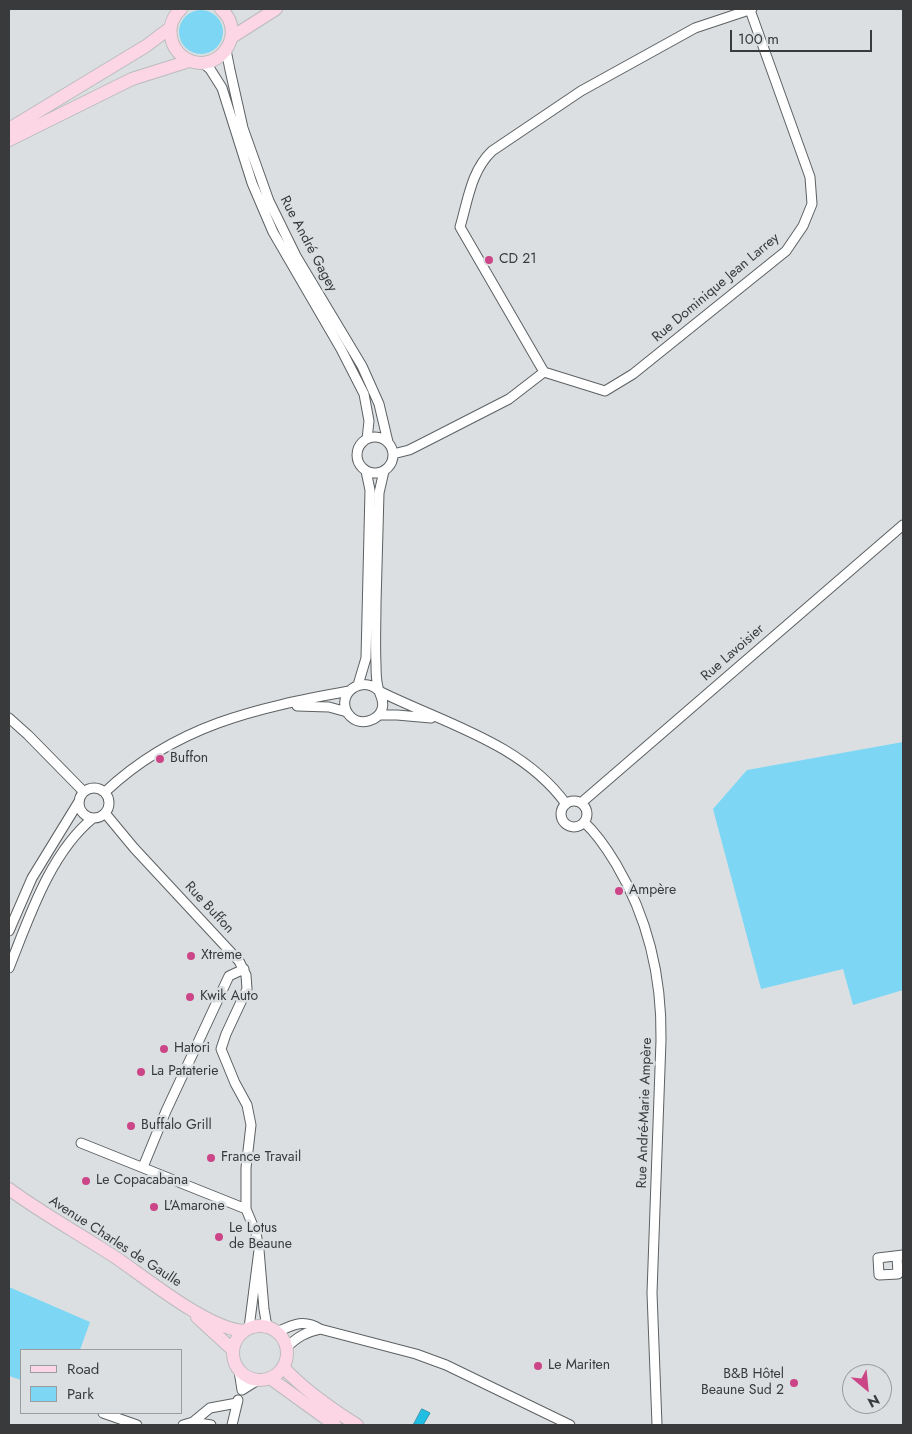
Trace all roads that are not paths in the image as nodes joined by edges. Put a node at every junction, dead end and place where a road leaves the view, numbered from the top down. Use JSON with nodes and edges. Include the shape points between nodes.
{"nodes":[{"id":1,"x":181,"y":9,"type":"edge"},
{"id":2,"x":221,"y":9,"type":"edge"},
{"id":3,"x":276,"y":9,"type":"edge"},
{"id":4,"x":751,"y":9,"type":"edge"},
{"id":5,"x":170,"y":28,"type":"junction"},
{"id":6,"x":232,"y":37,"type":"junction"},
{"id":7,"x":226,"y":50,"type":"junction"},
{"id":8,"x":189,"y":61,"type":"junction"},
{"id":9,"x":203,"y":63,"type":"junction"},
{"id":10,"x":9,"y":129,"type":"edge"},
{"id":11,"x":9,"y":140,"type":"edge"},
{"id":12,"x":544,"y":372,"type":"junction"},
{"id":13,"x":367,"y":439,"type":"junction"},
{"id":14,"x":388,"y":442,"type":"junction"},
{"id":15,"x":393,"y":454,"type":"junction"},
{"id":16,"x":366,"y":471,"type":"junction"},
{"id":17,"x":384,"y":471,"type":"junction"},
{"id":18,"x":903,"y":525,"type":"edge"},
{"id":19,"x":358,"y":685,"type":"junction"},
{"id":20,"x":349,"y":691,"type":"junction"},
{"id":21,"x":378,"y":691,"type":"junction"},
{"id":22,"x":284,"y":705,"type":"junction"},
{"id":23,"x":347,"y":712,"type":"junction"},
{"id":24,"x":378,"y":715,"type":"junction"},
{"id":25,"x":9,"y":718,"type":"edge"},
{"id":26,"x":438,"y":719,"type":"junction"},
{"id":27,"x":83,"y":791,"type":"junction"},
{"id":28,"x":105,"y":792,"type":"junction"},
{"id":29,"x":78,"y":803,"type":"junction"},
{"id":30,"x":566,"y":804,"type":"junction"},
{"id":31,"x":581,"y":804,"type":"junction"},
{"id":32,"x":105,"y":813,"type":"junction"},
{"id":33,"x":93,"y":818,"type":"junction"},
{"id":34,"x":584,"y":822,"type":"junction"},
{"id":35,"x":9,"y":931,"type":"edge"},
{"id":36,"x":9,"y":968,"type":"edge"},
{"id":37,"x":244,"y":969,"type":"junction"},
{"id":38,"x":82,"y":1143,"type":"dead end"},
{"id":39,"x":143,"y":1167,"type":"junction"},
{"id":40,"x":9,"y":1189,"type":"edge"},
{"id":41,"x":9,"y":1197,"type":"edge"},
{"id":42,"x":29,"y":1204,"type":"junction"},
{"id":43,"x":246,"y":1209,"type":"junction"},
{"id":44,"x":259,"y":1250,"type":"junction"},
{"id":45,"x":184,"y":1305,"type":"junction"},
{"id":46,"x":246,"y":1329,"type":"junction"},
{"id":47,"x":272,"y":1329,"type":"junction"},
{"id":48,"x":320,"y":1329,"type":"junction"},
{"id":49,"x":286,"y":1348,"type":"junction"},
{"id":50,"x":233,"y":1350,"type":"junction"},
{"id":51,"x":282,"y":1367,"type":"junction"},
{"id":52,"x":240,"y":1371,"type":"junction"},
{"id":53,"x":264,"y":1379,"type":"junction"},
{"id":54,"x":242,"y":1390,"type":"junction"},
{"id":55,"x":237,"y":1403,"type":"junction"},
{"id":56,"x":106,"y":1414,"type":"edge"},
{"id":57,"x":193,"y":1422,"type":"junction"},
{"id":58,"x":232,"y":1422,"type":"edge"},
{"id":59,"x":137,"y":1425,"type":"edge"},
{"id":60,"x":183,"y":1425,"type":"edge"},
{"id":61,"x":211,"y":1425,"type":"edge"},
{"id":62,"x":335,"y":1425,"type":"edge"},
{"id":63,"x":357,"y":1425,"type":"edge"},
{"id":64,"x":570,"y":1425,"type":"edge"},
{"id":65,"x":657,"y":1425,"type":"edge"}],
"edges":[{"from":1,"to":5,"type":"main road"},
{"from":2,"to":6,"type":"main road","via":[[230,20]]},
{"from":3,"to":6,"type":"main road"},
{"from":4,"to":12,"type":"street","via":[[695,28],[581,91],[492,151],[475,174],[460,227]]},
{"from":4,"to":12,"type":"street","name":"Rue Dominique Jean Larrey","via":[[810,177],[812,204],[803,226],[786,251],[633,374],[605,391]]},
{"from":5,"to":8,"type":"main road","via":[[174,48]]},
{"from":5,"to":10,"type":"main road"},
{"from":6,"to":7,"type":"main road"},
{"from":7,"to":9,"type":"main road","via":[[216,59]]},
{"from":7,"to":14,"type":"street","name":"Rue André Gagey","via":[[243,128],[269,201],[296,256],[362,366],[379,404]]},
{"from":8,"to":9,"type":"main road"},
{"from":8,"to":11,"type":"main road","via":[[132,79]]},
{"from":9,"to":13,"type":"street","name":"Rue André Gagey","via":[[222,88],[252,183],[273,232],[364,394],[369,421]]},
{"from":12,"to":15,"type":"street","via":[[509,399],[416,447]]},
{"from":13,"to":14,"type":"street","via":[[378,437]]},
{"from":13,"to":16,"type":"street","via":[[359,446],[357,456]]},
{"from":14,"to":15,"type":"street"},
{"from":15,"to":17,"type":"street","via":[[391,464]]},
{"from":16,"to":17,"type":"street"},
{"from":16,"to":19,"type":"street","via":[[370,490],[366,658]]},
{"from":17,"to":21,"type":"street","via":[[379,493],[375,658]]},
{"from":18,"to":31,"type":"street","name":"Rue Lavoisier"},
{"from":19,"to":20,"type":"street"},
{"from":19,"to":21,"type":"street","via":[[368,684]]},
{"from":20,"to":22,"type":"street"},
{"from":20,"to":23,"type":"street","via":[[345,701]]},
{"from":21,"to":24,"type":"street","via":[[383,706]]},
{"from":21,"to":26,"type":"street"},
{"from":22,"to":23,"type":"street","via":[[329,707]]},
{"from":22,"to":28,"type":"street","via":[[238,715],[190,733],[154,754]]},
{"from":23,"to":24,"type":"street","via":[[361,722],[370,721]]},
{"from":24,"to":26,"type":"street"},
{"from":25,"to":27,"type":"street"},
{"from":26,"to":30,"type":"street","via":[[461,727],[504,750],[543,778]]},
{"from":27,"to":28,"type":"street","via":[[97,788]]},
{"from":27,"to":29,"type":"street"},
{"from":28,"to":32,"type":"street","via":[[109,800]]},
{"from":29,"to":33,"type":"street","via":[[81,812]]},
{"from":29,"to":35,"type":"street","via":[[32,878]]},
{"from":30,"to":31,"type":"street","via":[[574,801]]},
{"from":30,"to":34,"type":"street","via":[[561,815],[565,823],[577,826]]},
{"from":31,"to":34,"type":"street","name":"Rue André-Marie Ampère","via":[[586,810]]},
{"from":32,"to":33,"type":"street"},
{"from":32,"to":37,"type":"street","name":"Rue Buffon"},
{"from":33,"to":36,"type":"street","via":[[58,860],[33,909]]},
{"from":34,"to":65,"type":"street","name":"Rue André-Marie Ampère","via":[[612,857],[630,891],[647,935],[657,977],[662,1021],[652,1293]]},
{"from":37,"to":39,"type":"street","via":[[229,976]]},
{"from":37,"to":43,"type":"street","via":[[248,982],[245,996],[221,1049],[247,1105],[251,1126]]},
{"from":38,"to":39,"type":"street"},
{"from":39,"to":43,"type":"street"},
{"from":40,"to":42,"type":"main road","name":"Avenue Charles de Gaulle"},
{"from":41,"to":42,"type":"main road","name":"Avenue Charles de Gaulle"},
{"from":42,"to":45,"type":"main road","name":"Avenue Charles de Gaulle"},
{"from":43,"to":44,"type":"street","via":[[256,1232]]},
{"from":44,"to":46,"type":"street"},
{"from":44,"to":47,"type":"street","via":[[264,1309]]},
{"from":45,"to":46,"type":"main road","name":"Avenue Charles de Gaulle","via":[[224,1326]]},
{"from":45,"to":50,"type":"main road","name":"Avenue Charles de Gaulle"},
{"from":46,"to":47,"type":"main road","name":"Avenue Charles de Gaulle","via":[[261,1326]]},
{"from":46,"to":50,"type":"main road","via":[[234,1343]]},
{"from":47,"to":48,"type":"street","via":[[304,1323]]},
{"from":47,"to":49,"type":"main road","via":[[285,1342]]},
{"from":48,"to":49,"type":"street","via":[[307,1331]]},
{"from":48,"to":64,"type":"street","via":[[446,1365]]},
{"from":49,"to":51,"type":"main road","via":[[286,1361]]},
{"from":50,"to":52,"type":"main road","name":"Avenue Charles de Gaulle","via":[[233,1358]]},
{"from":51,"to":53,"type":"main road","via":[[277,1374]]},
{"from":51,"to":63,"type":"main road","via":[[328,1407]]},
{"from":52,"to":53,"type":"main road","via":[[251,1379]]},
{"from":52,"to":54,"type":"street"},
{"from":53,"to":54,"type":"street"},
{"from":53,"to":62,"type":"main road"},
{"from":54,"to":55,"type":"street"},
{"from":55,"to":57,"type":"street","via":[[210,1408]]},
{"from":55,"to":58,"type":"street"},
{"from":56,"to":59,"type":"street"},
{"from":57,"to":60,"type":"street"},
{"from":57,"to":61,"type":"street"}]}
